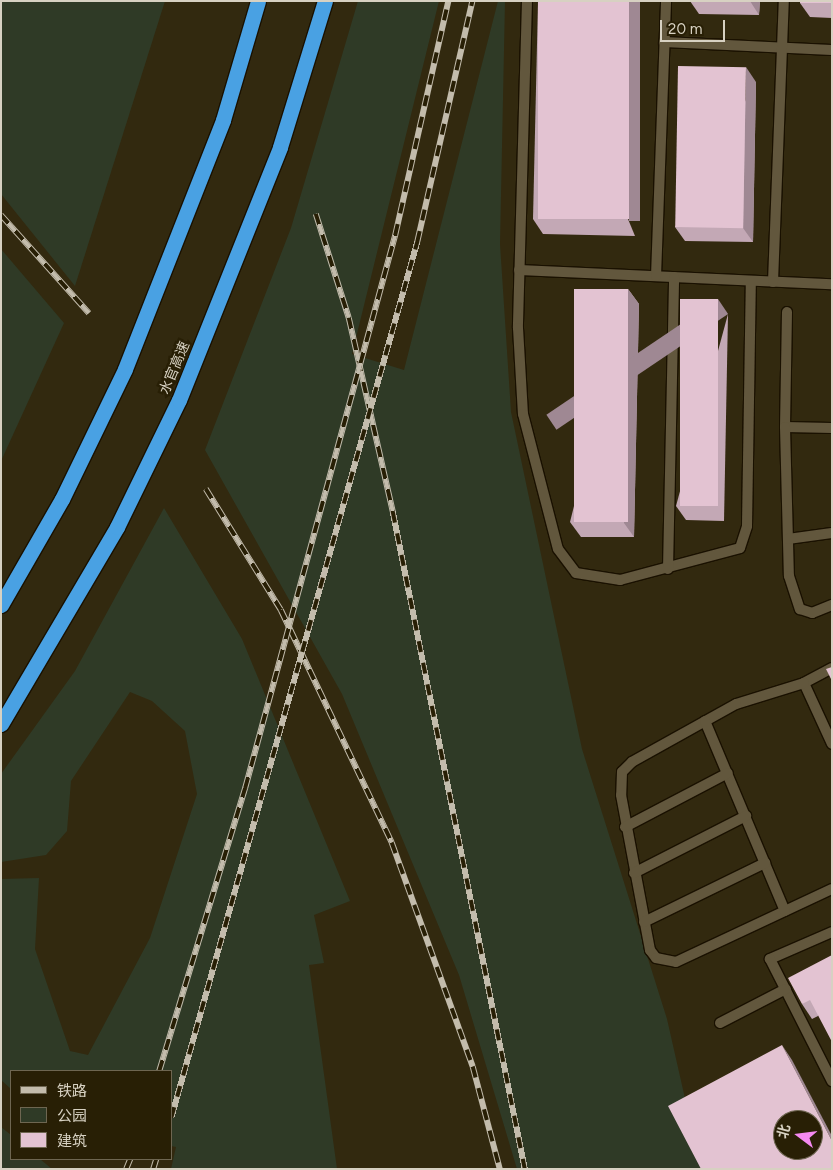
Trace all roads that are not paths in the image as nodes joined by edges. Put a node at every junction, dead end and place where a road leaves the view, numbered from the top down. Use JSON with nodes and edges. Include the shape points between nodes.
{"nodes":[{"id":1,"x":258,"y":1,"type":"edge"},
{"id":2,"x":325,"y":1,"type":"edge"},
{"id":3,"x":527,"y":1,"type":"edge"},
{"id":4,"x":666,"y":1,"type":"edge"},
{"id":5,"x":784,"y":1,"type":"edge"},
{"id":6,"x":664,"y":42,"type":"junction"},
{"id":7,"x":782,"y":48,"type":"junction"},
{"id":8,"x":832,"y":50,"type":"edge"},
{"id":9,"x":519,"y":270,"type":"junction"},
{"id":10,"x":656,"y":276,"type":"junction"},
{"id":11,"x":674,"y":277,"type":"junction"},
{"id":12,"x":751,"y":281,"type":"junction"},
{"id":13,"x":772,"y":282,"type":"junction"},
{"id":14,"x":832,"y":284,"type":"edge"},
{"id":15,"x":787,"y":312,"type":"dead end"},
{"id":16,"x":785,"y":427,"type":"junction"},
{"id":17,"x":832,"y":428,"type":"edge"},
{"id":18,"x":832,"y":533,"type":"edge"},
{"id":19,"x":788,"y":538,"type":"junction"},
{"id":20,"x":668,"y":569,"type":"junction"},
{"id":21,"x":1,"y":605,"type":"edge"},
{"id":22,"x":832,"y":605,"type":"edge"},
{"id":23,"x":832,"y":668,"type":"edge"},
{"id":24,"x":804,"y":683,"type":"junction"},
{"id":25,"x":705,"y":720,"type":"junction"},
{"id":26,"x":1,"y":724,"type":"edge"},
{"id":27,"x":829,"y":728,"type":"edge"},
{"id":28,"x":832,"y":744,"type":"edge"},
{"id":29,"x":728,"y":773,"type":"junction"},
{"id":30,"x":746,"y":816,"type":"junction"},
{"id":31,"x":625,"y":827,"type":"junction"},
{"id":32,"x":765,"y":863,"type":"junction"},
{"id":33,"x":634,"y":873,"type":"junction"},
{"id":34,"x":832,"y":889,"type":"edge"},
{"id":35,"x":785,"y":911,"type":"junction"},
{"id":36,"x":644,"y":922,"type":"junction"},
{"id":37,"x":832,"y":932,"type":"edge"},
{"id":38,"x":786,"y":989,"type":"junction"},
{"id":39,"x":720,"y":1023,"type":"dead end"},
{"id":40,"x":832,"y":1081,"type":"edge"}],
"edges":[{"from":1,"to":21,"type":"highway","via":[[223,120],[129,360],[62,499]]},
{"from":2,"to":26,"type":"highway","name":"水官高速","via":[[280,147],[179,400],[112,536]]},
{"from":3,"to":9,"type":"lane"},
{"from":4,"to":6,"type":"lane"},
{"from":5,"to":7,"type":"lane"},
{"from":6,"to":7,"type":"lane"},
{"from":6,"to":10,"type":"lane"},
{"from":7,"to":8,"type":"lane"},
{"from":7,"to":13,"type":"lane"},
{"from":9,"to":10,"type":"lane"},
{"from":9,"to":20,"type":"lane","via":[[523,414],[543,502],[565,564],[576,573],[606,580]]},
{"from":10,"to":11,"type":"lane"},
{"from":11,"to":12,"type":"lane"},
{"from":11,"to":20,"type":"lane"},
{"from":12,"to":13,"type":"lane"},
{"from":12,"to":20,"type":"lane","via":[[745,538],[732,552]]},
{"from":13,"to":14,"type":"lane"},
{"from":15,"to":16,"type":"lane"},
{"from":16,"to":17,"type":"lane"},
{"from":16,"to":19,"type":"lane"},
{"from":18,"to":19,"type":"lane"},
{"from":19,"to":22,"type":"lane","via":[[789,576],[796,604],[812,613]]},
{"from":23,"to":24,"type":"lane"},
{"from":24,"to":25,"type":"lane","via":[[736,704]]},
{"from":24,"to":27,"type":"lane"},
{"from":25,"to":29,"type":"lane"},
{"from":25,"to":31,"type":"lane","via":[[626,767],[620,787]]},
{"from":27,"to":28,"type":"lane"},
{"from":29,"to":30,"type":"lane"},
{"from":29,"to":31,"type":"lane"},
{"from":30,"to":32,"type":"lane"},
{"from":30,"to":33,"type":"lane"},
{"from":31,"to":33,"type":"lane"},
{"from":32,"to":35,"type":"lane"},
{"from":32,"to":36,"type":"lane"},
{"from":33,"to":36,"type":"lane"},
{"from":34,"to":35,"type":"lane"},
{"from":35,"to":36,"type":"lane","via":[[666,963],[650,950]]},
{"from":37,"to":38,"type":"lane","via":[[770,959]]},
{"from":38,"to":39,"type":"lane"},
{"from":38,"to":40,"type":"lane"}]}
